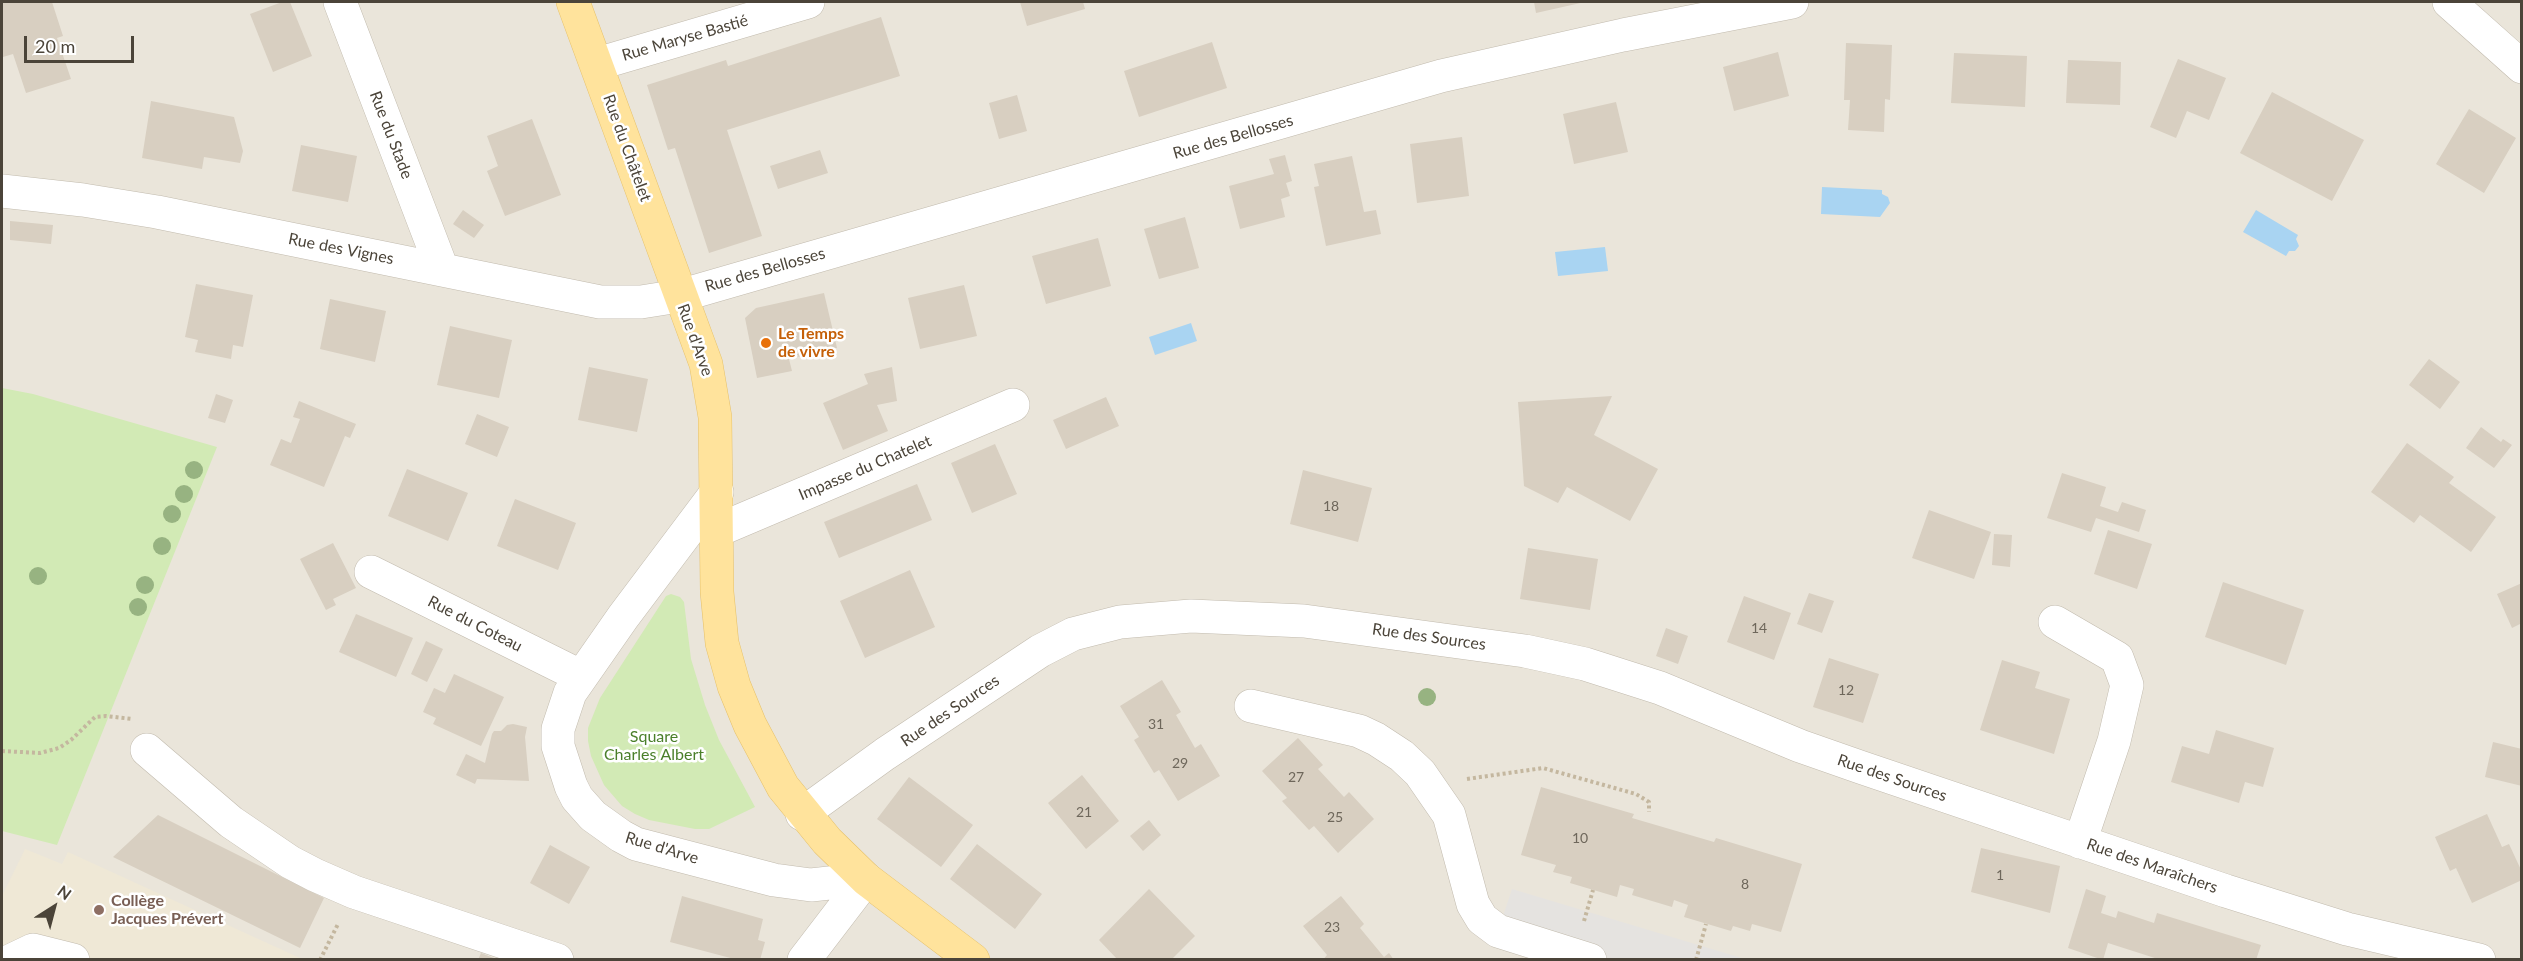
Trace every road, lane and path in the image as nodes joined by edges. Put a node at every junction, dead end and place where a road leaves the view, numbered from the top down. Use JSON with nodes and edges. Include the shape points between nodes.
{"nodes":[{"id":1,"x":340,"y":2,"type":"edge"},
{"id":2,"x":573,"y":2,"type":"edge"},
{"id":3,"x":808,"y":2,"type":"edge"},
{"id":4,"x":1792,"y":2,"type":"edge"},
{"id":5,"x":2449,"y":2,"type":"edge"},
{"id":6,"x":597,"y":64,"type":"junction"},
{"id":7,"x":2522,"y":67,"type":"edge"},
{"id":8,"x":2,"y":191,"type":"edge"},
{"id":9,"x":442,"y":269,"type":"junction"},
{"id":10,"x":679,"y":296,"type":"junction"},
{"id":11,"x":1013,"y":405,"type":"dead end"},
{"id":12,"x":717,"y":492,"type":"junction"},
{"id":13,"x":716,"y":531,"type":"junction"},
{"id":14,"x":371,"y":572,"type":"dead end"},
{"id":15,"x":2055,"y":622,"type":"dead end"},
{"id":16,"x":580,"y":676,"type":"junction"},
{"id":17,"x":1251,"y":706,"type":"dead end"},
{"id":18,"x":147,"y":750,"type":"joint"},
{"id":19,"x":2,"y":751,"type":"edge"},
{"id":20,"x":1437,"y":794,"type":"junction"},
{"id":21,"x":1649,"y":812,"type":"dead end"},
{"id":22,"x":802,"y":814,"type":"junction"},
{"id":23,"x":2080,"y":842,"type":"junction"},
{"id":24,"x":866,"y":879,"type":"junction"},
{"id":25,"x":1706,"y":924,"type":"dead end"},
{"id":26,"x":12,"y":960,"type":"edge"},
{"id":27,"x":73,"y":960,"type":"edge"},
{"id":28,"x":557,"y":960,"type":"edge"},
{"id":29,"x":804,"y":960,"type":"edge"},
{"id":30,"x":973,"y":960,"type":"edge"},
{"id":31,"x":1590,"y":960,"type":"edge"},
{"id":32,"x":1696,"y":960,"type":"edge"},
{"id":33,"x":2479,"y":960,"type":"edge"}],
"edges":[{"from":1,"to":9,"type":"street","name":"Rue du Stade"},
{"from":2,"to":6,"type":"main road","name":"Rue du Châtelet"},
{"from":3,"to":6,"type":"street","name":"Rue Maryse Bastié"},
{"from":4,"to":10,"type":"street","name":"Rue des Bellosses","via":[[1441,76]]},
{"from":5,"to":7,"type":"street"},
{"from":6,"to":10,"type":"main road","name":"Rue du Châtelet"},
{"from":8,"to":9,"type":"street","name":"Rue des Vignes","via":[[158,212]]},
{"from":9,"to":10,"type":"street","name":"Rue des Vignes","via":[[600,302],[641,302]]},
{"from":10,"to":12,"type":"main road","name":"Rue d'Arve","via":[[700,344],[710,381]]},
{"from":11,"to":13,"type":"street","name":"Impasse du Chatelet"},
{"from":12,"to":13,"type":"main road","name":"Rue d'Arve"},
{"from":12,"to":16,"type":"street","name":"Rue d'Arve"},
{"from":13,"to":22,"type":"main road","name":"Rue d'Arve","via":[[722,643],[734,686],[770,765]]},
{"from":14,"to":16,"type":"street","name":"Rue du Coteau"},
{"from":15,"to":23,"type":"street","name":"Rue des Maraîchers","via":[[2117,658],[2127,685],[2114,741]]},
{"from":16,"to":24,"type":"street","name":"Rue d'Arve","via":[[565,704],[558,746],[577,798],[604,825],[636,844],[774,880],[811,885]]},
{"from":17,"to":20,"type":"street","via":[[1366,734],[1409,762]]},
{"from":18,"to":19,"type":"path","via":[[139,723],[129,717],[106,716],[95,717],[59,748],[40,753]]},
{"from":18,"to":28,"type":"street","via":[[231,822],[315,875],[354,892]]},
{"from":20,"to":21,"type":"path","via":[[1466,780],[1543,768],[1636,794],[1649,802]]},
{"from":20,"to":31,"type":"street","via":[[1453,823],[1473,904],[1482,919],[1498,931]]},
{"from":22,"to":23,"type":"street","name":"Rue des Sources","via":[[885,754],[1057,641],[1120,621],[1191,616],[1322,622],[1525,651],[1585,664],[1660,688],[1800,746]]},
{"from":22,"to":24,"type":"main road","name":"Rue d'Arve"},
{"from":23,"to":33,"type":"street","name":"Rue des Maraîchers","via":[[2313,919]]},
{"from":24,"to":29,"type":"street"},
{"from":24,"to":30,"type":"main road","name":"Rue d'Arve"},
{"from":25,"to":32,"type":"path"},
{"from":26,"to":27,"type":"street","via":[[33,950]]}]}
